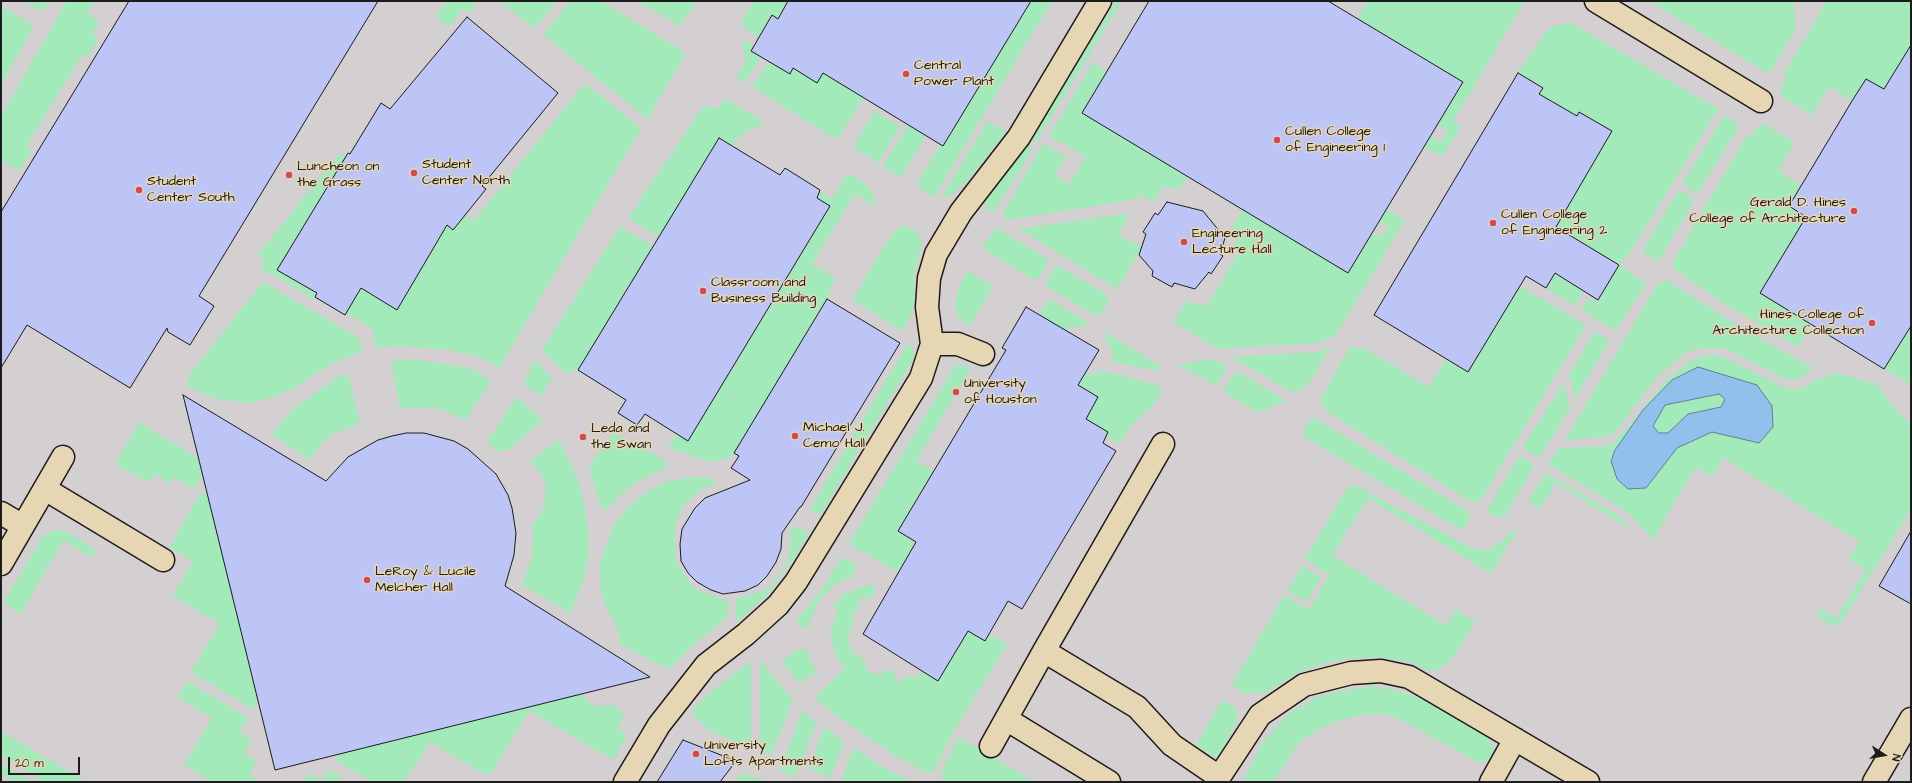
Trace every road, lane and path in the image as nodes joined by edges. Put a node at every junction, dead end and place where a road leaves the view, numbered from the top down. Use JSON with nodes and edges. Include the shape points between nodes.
{"nodes":[{"id":1,"x":1100,"y":1,"type":"edge"},
{"id":2,"x":1596,"y":1,"type":"edge"},
{"id":3,"x":1760,"y":101,"type":"dead end"},
{"id":4,"x":932,"y":344,"type":"junction"},
{"id":5,"x":983,"y":354,"type":"dead end"},
{"id":6,"x":1163,"y":444,"type":"dead end"},
{"id":7,"x":64,"y":457,"type":"dead end"},
{"id":8,"x":45,"y":489,"type":"junction"},
{"id":9,"x":1,"y":513,"type":"edge"},
{"id":10,"x":23,"y":526,"type":"junction"},
{"id":11,"x":163,"y":560,"type":"dead end"},
{"id":12,"x":1,"y":564,"type":"edge"},
{"id":13,"x":1044,"y":651,"type":"junction"},
{"id":14,"x":1006,"y":719,"type":"junction"},
{"id":15,"x":1911,"y":719,"type":"edge"},
{"id":16,"x":1515,"y":739,"type":"junction"},
{"id":17,"x":991,"y":746,"type":"dead end"},
{"id":18,"x":1217,"y":780,"type":"edge"},
{"id":19,"x":625,"y":782,"type":"edge"},
{"id":20,"x":1109,"y":782,"type":"edge"},
{"id":21,"x":1491,"y":782,"type":"edge"},
{"id":22,"x":1588,"y":782,"type":"edge"},
{"id":23,"x":1874,"y":782,"type":"edge"}],
"edges":[{"from":1,"to":4,"type":"street","via":[[1020,136],[961,212],[936,254],[929,278],[927,307]]},
{"from":2,"to":3,"type":"street"},
{"from":4,"to":5,"type":"street","via":[[958,344]]},
{"from":4,"to":19,"type":"street","via":[[921,378],[796,582],[778,605],[706,665],[659,725]]},
{"from":6,"to":13,"type":"street"},
{"from":7,"to":8,"type":"street"},
{"from":8,"to":10,"type":"street"},
{"from":8,"to":11,"type":"street"},
{"from":9,"to":10,"type":"street"},
{"from":10,"to":12,"type":"street"},
{"from":13,"to":14,"type":"street"},
{"from":13,"to":18,"type":"street","via":[[1137,707],[1172,744]]},
{"from":14,"to":17,"type":"street"},
{"from":14,"to":20,"type":"street"},
{"from":15,"to":23,"type":"street"},
{"from":16,"to":18,"type":"street","via":[[1409,677],[1382,671],[1351,673],[1304,685],[1260,715]]},
{"from":16,"to":21,"type":"street"},
{"from":16,"to":22,"type":"street"}]}
